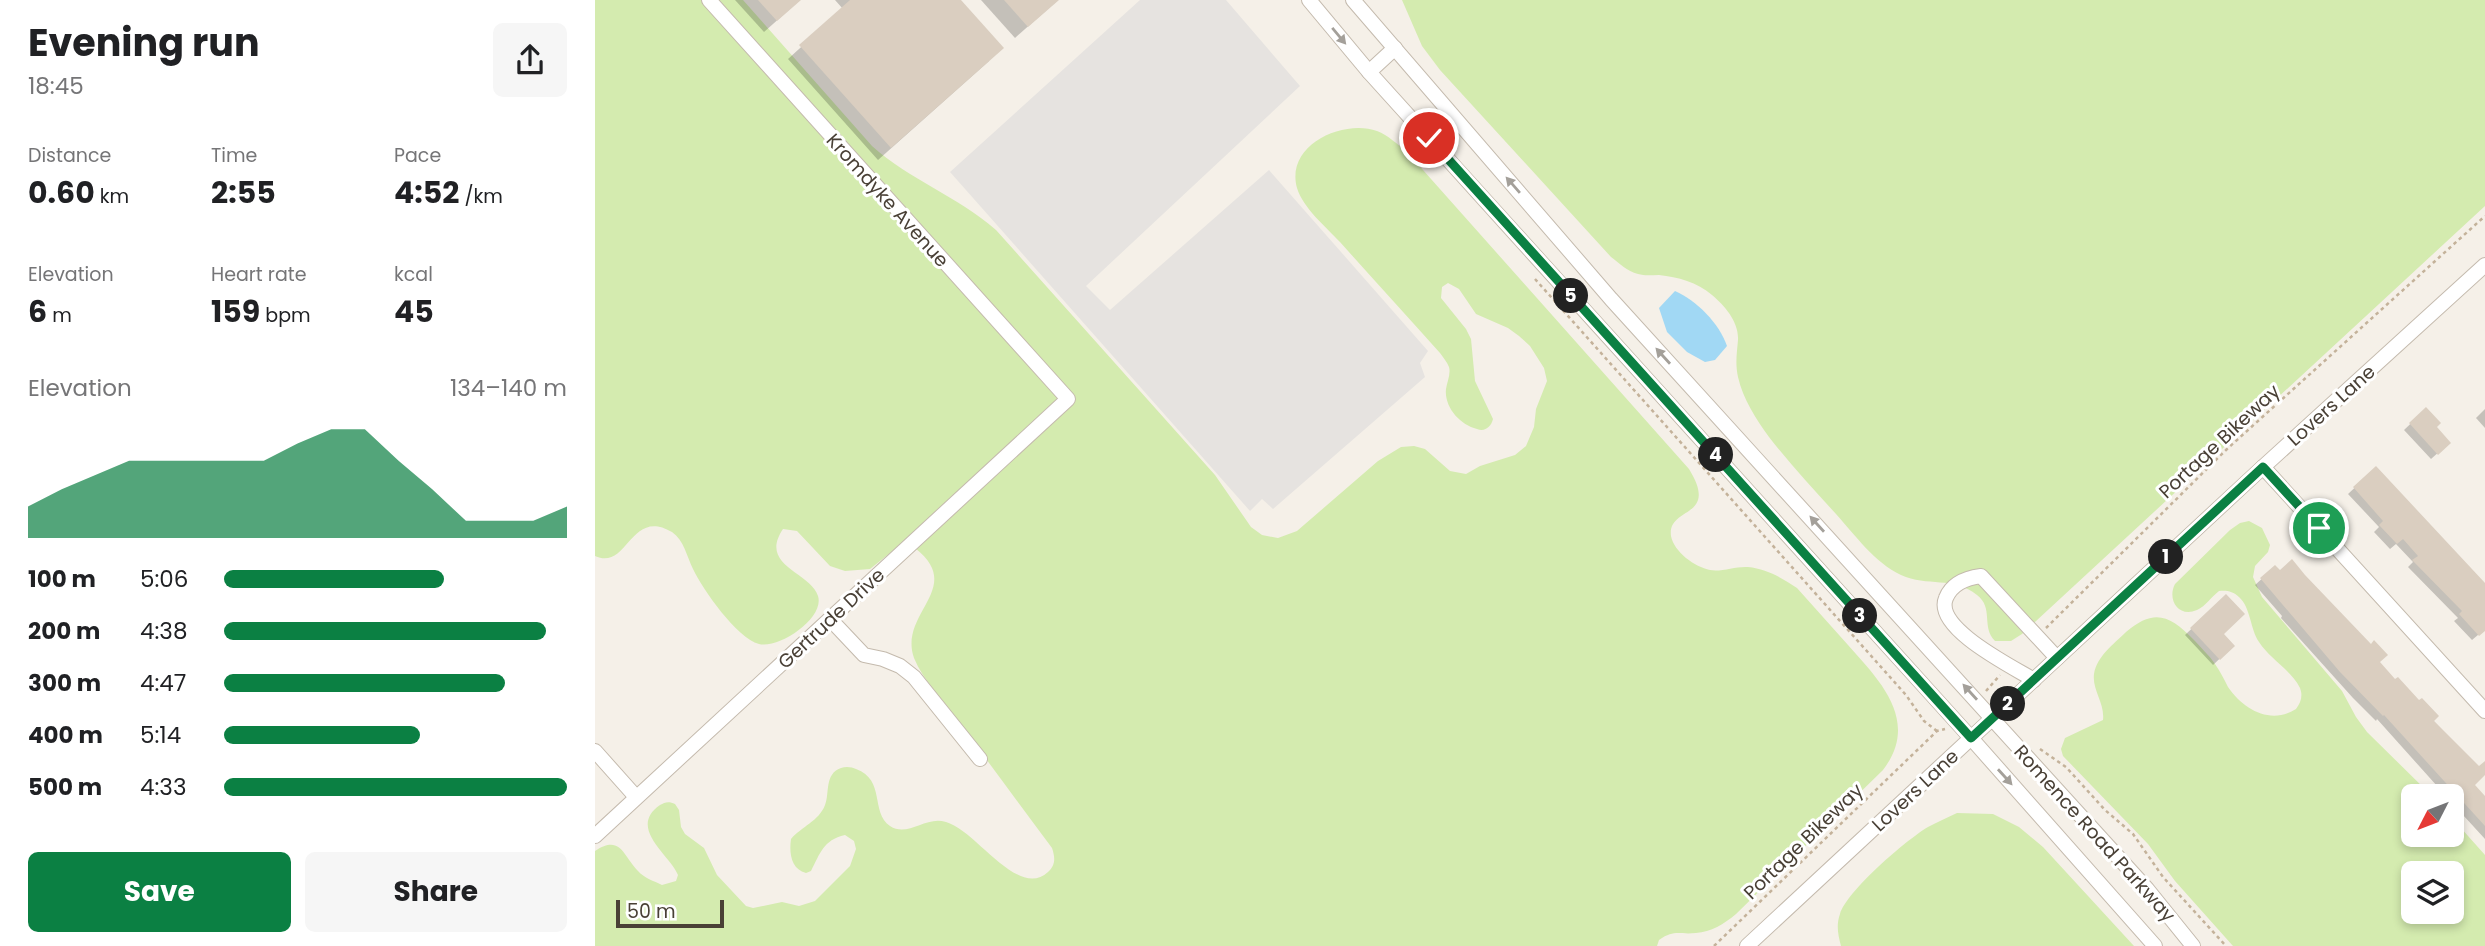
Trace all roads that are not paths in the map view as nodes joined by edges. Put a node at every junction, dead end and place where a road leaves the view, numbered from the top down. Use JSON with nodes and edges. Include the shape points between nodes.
{"nodes":[{"id":1,"x":709,"y":0,"type":"edge"},
{"id":2,"x":1308,"y":0,"type":"edge"},
{"id":3,"x":1353,"y":0,"type":"edge"},
{"id":4,"x":1395,"y":48,"type":"junction"},
{"id":5,"x":1369,"y":72,"type":"junction"},
{"id":6,"x":2485,"y":265,"type":"edge"},
{"id":7,"x":1067,"y":400,"type":"joint"},
{"id":8,"x":2263,"y":467,"type":"junction"},
{"id":9,"x":830,"y":619,"type":"junction"},
{"id":10,"x":2057,"y":658,"type":"junction"},
{"id":11,"x":2034,"y":680,"type":"junction"},
{"id":12,"x":2485,"y":711,"type":"edge"},
{"id":13,"x":1993,"y":718,"type":"junction"},
{"id":14,"x":1971,"y":738,"type":"junction"},
{"id":15,"x":595,"y":751,"type":"edge"},
{"id":16,"x":980,"y":759,"type":"dead end"},
{"id":17,"x":636,"y":797,"type":"junction"},
{"id":18,"x":595,"y":836,"type":"edge"},
{"id":19,"x":1747,"y":946,"type":"edge"},
{"id":20,"x":2155,"y":946,"type":"edge"},
{"id":21,"x":2193,"y":946,"type":"edge"}],
"edges":[{"from":1,"to":7,"type":"street","name":"Kromdyke Avenue"},
{"from":2,"to":5,"type":"street","name":"Romence Road Parkway","one_way":true},
{"from":3,"to":4,"type":"street","name":"Romence Road Parkway"},
{"from":4,"to":5,"type":"street"},
{"from":13,"to":4,"type":"street","name":"Romence Road Parkway","one_way":true,"via":[[1611,299]]},
{"from":5,"to":14,"type":"street","name":"Romence Road Parkway"},
{"from":6,"to":8,"type":"street","name":"Lovers Lane"},
{"from":7,"to":9,"type":"street","name":"Gertrude Drive"},
{"from":8,"to":10,"type":"street","name":"Lovers Lane"},
{"from":8,"to":12,"type":"street"},
{"from":9,"to":16,"type":"street","via":[[864,655],[900,666],[914,677]]},
{"from":9,"to":17,"type":"street","name":"Gertrude Drive"},
{"from":10,"to":11,"type":"street","name":"Lovers Lane"},
{"from":10,"to":11,"type":"street","via":[[1981,576],[1949,589],[1943,603],[1948,618],[1966,638]]},
{"from":11,"to":13,"type":"street","name":"Lovers Lane"},
{"from":13,"to":14,"type":"street","name":"Lovers Lane"},
{"from":13,"to":21,"type":"street","name":"Romence Road Parkway"},
{"from":14,"to":19,"type":"street","name":"Lovers Lane"},
{"from":14,"to":20,"type":"street","name":"Romence Road Parkway","one_way":true},
{"from":15,"to":17,"type":"street"},
{"from":17,"to":18,"type":"street","name":"Gertrude Drive"}]}
